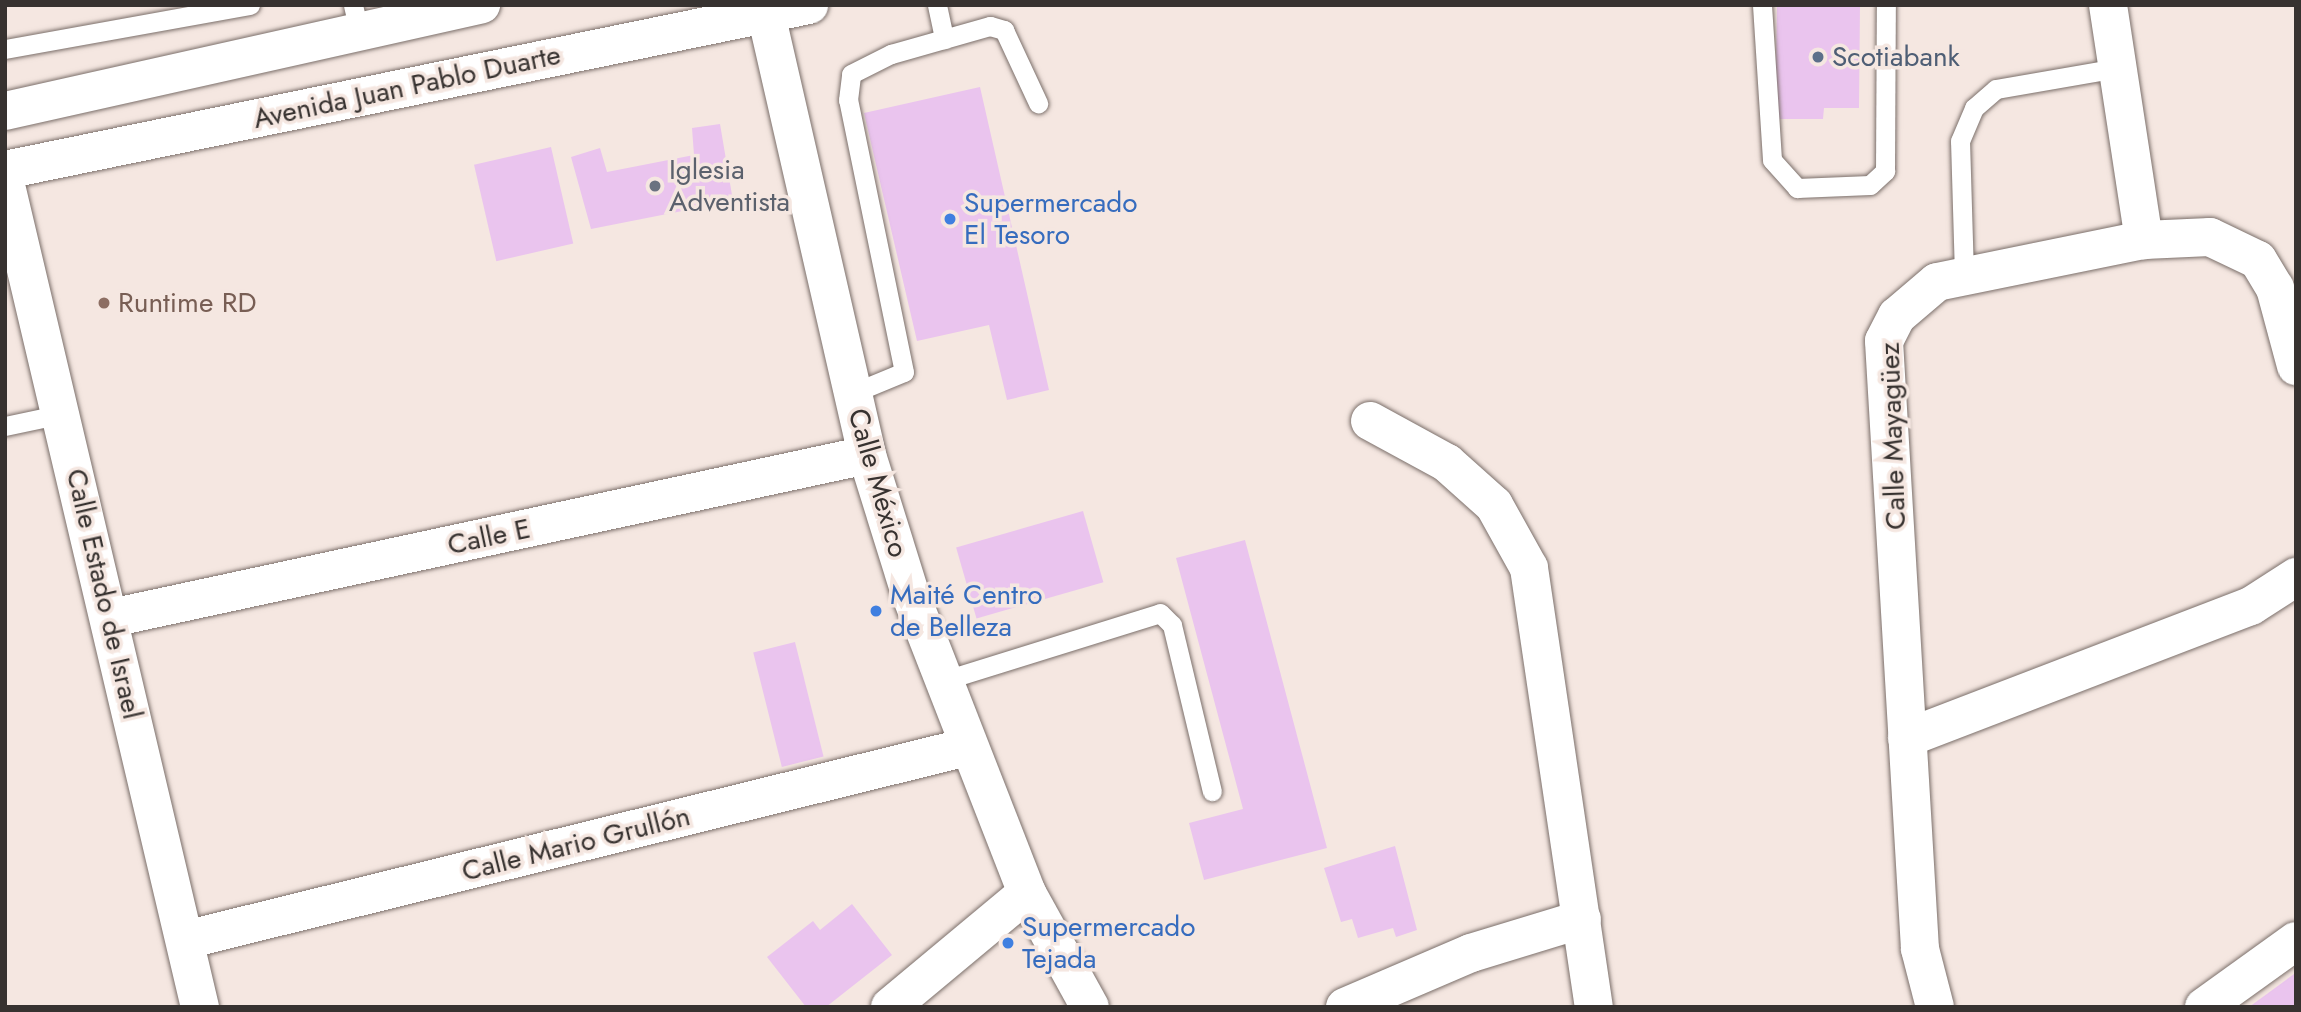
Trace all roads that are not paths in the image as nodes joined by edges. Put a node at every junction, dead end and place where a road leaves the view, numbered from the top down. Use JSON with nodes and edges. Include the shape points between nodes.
{"nodes":[{"id":1,"x":250,"y":5,"type":"edge"},
{"id":2,"x":481,"y":5,"type":"edge"},
{"id":3,"x":809,"y":5,"type":"edge"},
{"id":4,"x":937,"y":5,"type":"edge"},
{"id":5,"x":1762,"y":5,"type":"edge"},
{"id":6,"x":1886,"y":5,"type":"edge"},
{"id":7,"x":2108,"y":5,"type":"edge"},
{"id":8,"x":765,"y":10,"type":"edge"},
{"id":9,"x":356,"y":19,"type":"edge"},
{"id":10,"x":944,"y":39,"type":"junction"},
{"id":11,"x":5,"y":50,"type":"edge"},
{"id":12,"x":2117,"y":68,"type":"junction"},
{"id":13,"x":1038,"y":103,"type":"dead end"},
{"id":14,"x":5,"y":111,"type":"edge"},
{"id":15,"x":5,"y":170,"type":"edge"},
{"id":16,"x":5,"y":181,"type":"edge"},
{"id":17,"x":2144,"y":240,"type":"junction"},
{"id":18,"x":1964,"y":275,"type":"junction"},
{"id":19,"x":2296,"y":366,"type":"edge"},
{"id":20,"x":852,"y":393,"type":"junction"},
{"id":21,"x":62,"y":414,"type":"junction"},
{"id":22,"x":1370,"y":421,"type":"dead end"},
{"id":23,"x":5,"y":426,"type":"edge"},
{"id":24,"x":867,"y":455,"type":"junction"},
{"id":25,"x":2296,"y":577,"type":"edge"},
{"id":26,"x":111,"y":618,"type":"junction"},
{"id":27,"x":942,"y":681,"type":"junction"},
{"id":28,"x":1907,"y":738,"type":"junction"},
{"id":29,"x":967,"y":747,"type":"junction"},
{"id":30,"x":1212,"y":790,"type":"dead end"},
{"id":31,"x":1027,"y":893,"type":"junction"},
{"id":32,"x":1582,"y":919,"type":"junction"},
{"id":33,"x":185,"y":940,"type":"junction"},
{"id":34,"x":2296,"y":941,"type":"edge"},
{"id":35,"x":200,"y":1007,"type":"edge"},
{"id":36,"x":890,"y":1007,"type":"edge"},
{"id":37,"x":1090,"y":1007,"type":"edge"},
{"id":38,"x":1345,"y":1007,"type":"edge"},
{"id":39,"x":1594,"y":1007,"type":"edge"},
{"id":40,"x":1936,"y":1007,"type":"edge"},
{"id":41,"x":2204,"y":1007,"type":"edge"}],
"edges":[{"from":1,"to":11,"type":"lane"},
{"from":2,"to":9,"type":"street"},
{"from":3,"to":8,"type":"street","name":"Avenida Juan Pablo Duarte"},
{"from":4,"to":10,"type":"lane"},
{"from":5,"to":6,"type":"lane","via":[[1772,160],[1797,188],[1870,185],[1885,171]]},
{"from":7,"to":12,"type":"street"},
{"from":8,"to":15,"type":"street","name":"Avenida Juan Pablo Duarte"},
{"from":8,"to":20,"type":"street","name":"Calle México"},
{"from":9,"to":14,"type":"street"},
{"from":10,"to":13,"type":"lane","via":[[990,26],[1004,30]]},
{"from":10,"to":20,"type":"lane","via":[[860,65],[851,74],[848,100],[904,359],[904,372],[894,380]]},
{"from":12,"to":17,"type":"street"},
{"from":12,"to":18,"type":"lane","via":[[1996,89],[1973,108],[1960,141]]},
{"from":16,"to":21,"type":"street","name":"Calle Estado de Israel"},
{"from":17,"to":18,"type":"street","name":"Calle Mayagüez"},
{"from":17,"to":19,"type":"street","name":"Calle Mayagüez","via":[[2210,237],[2259,260],[2275,288]]},
{"from":18,"to":28,"type":"street","name":"Calle Mayagüez","via":[[1913,297],[1884,341]]},
{"from":20,"to":24,"type":"street","name":"Calle México"},
{"from":21,"to":23,"type":"lane"},
{"from":21,"to":26,"type":"street","name":"Calle Estado de Israel"},
{"from":22,"to":32,"type":"street","via":[[1447,463],[1494,505],[1529,568]]},
{"from":24,"to":26,"type":"street","name":"Calle E"},
{"from":24,"to":27,"type":"street","name":"Calle México"},
{"from":25,"to":28,"type":"street","via":[[2251,606]]},
{"from":26,"to":33,"type":"street","name":"Calle Estado de Israel"},
{"from":27,"to":29,"type":"street","name":"Calle México"},
{"from":27,"to":30,"type":"lane","via":[[1160,613],[1172,625]]},
{"from":28,"to":40,"type":"street","name":"Calle Mayagüez","via":[[1920,949]]},
{"from":29,"to":31,"type":"street","name":"Calle México"},
{"from":29,"to":33,"type":"street","name":"Calle Mario Grullón"},
{"from":31,"to":36,"type":"street"},
{"from":31,"to":37,"type":"street","name":"Calle México"},
{"from":32,"to":38,"type":"street","via":[[1471,953]]},
{"from":32,"to":39,"type":"street"},
{"from":33,"to":35,"type":"street","name":"Calle Estado de Israel"},
{"from":34,"to":41,"type":"street"}]}
